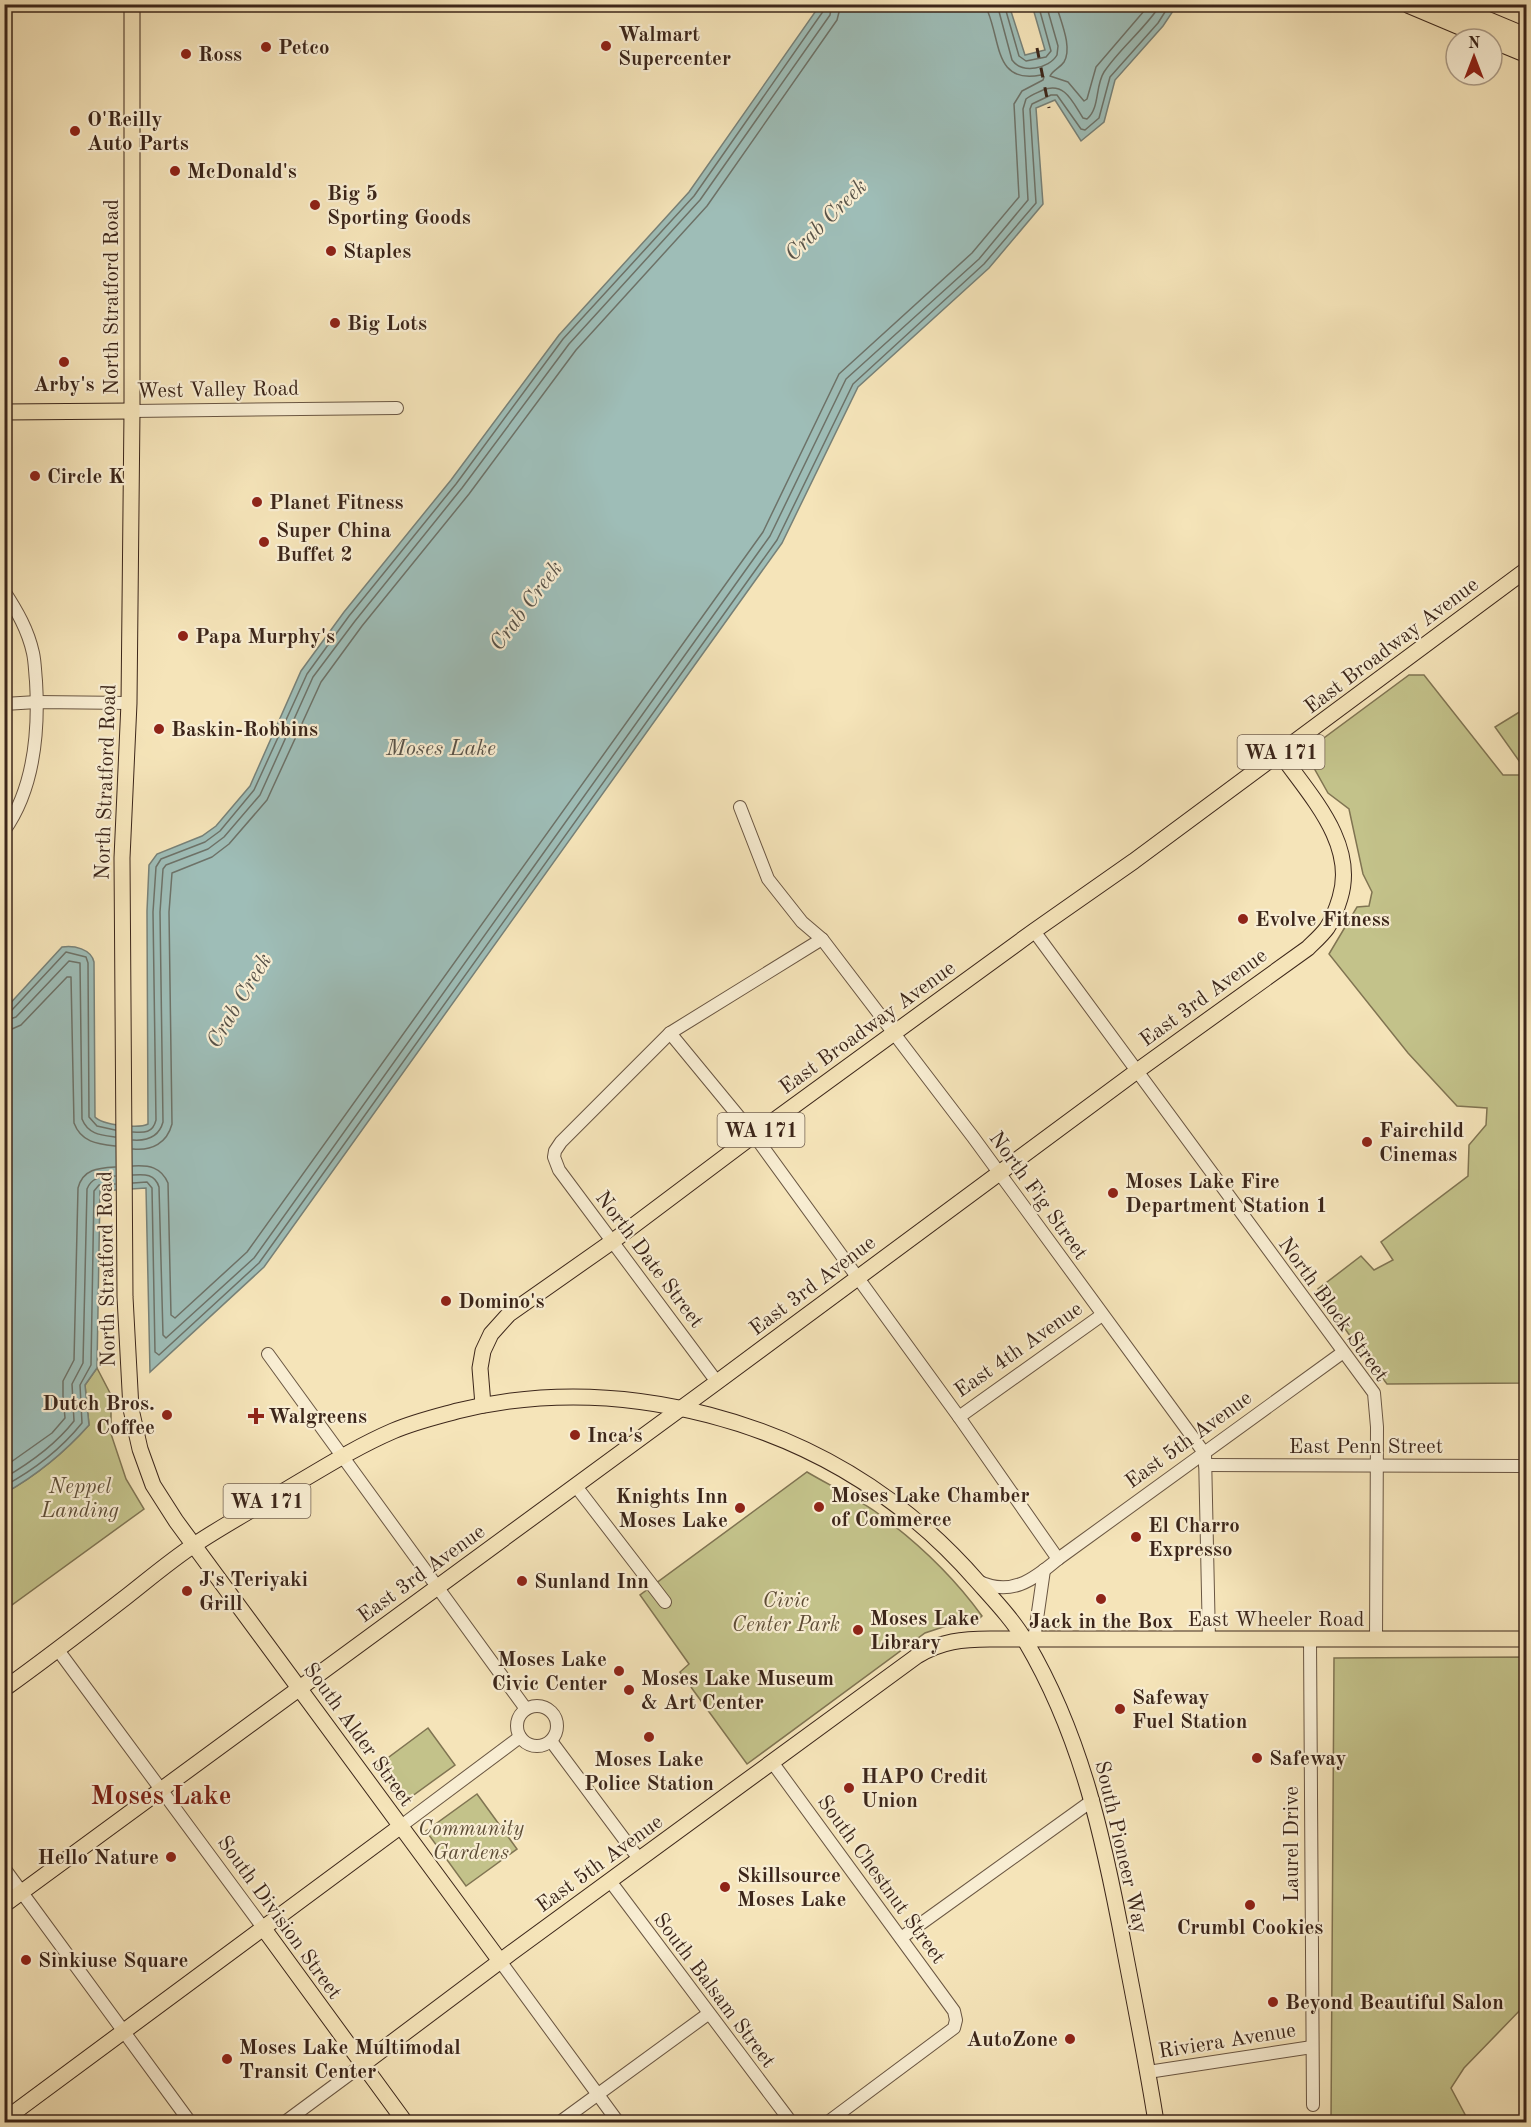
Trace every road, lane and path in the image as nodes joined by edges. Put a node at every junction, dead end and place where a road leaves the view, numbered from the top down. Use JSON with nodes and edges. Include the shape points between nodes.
{"nodes":[{"id":1,"x":132,"y":4,"type":"edge"},
{"id":2,"x":1409,"y":4,"type":"edge"},
{"id":3,"x":1447,"y":4,"type":"edge"},
{"id":4,"x":1464,"y":27,"type":"edge"},
{"id":5,"x":1527,"y":37,"type":"edge"},
{"id":6,"x":1504,"y":44,"type":"edge"},
{"id":7,"x":1527,"y":53,"type":"edge"},
{"id":8,"x":397,"y":408,"type":"dead end"},
{"id":9,"x":132,"y":411,"type":"junction"},
{"id":10,"x":4,"y":412,"type":"edge"},
{"id":11,"x":1527,"y":570,"type":"edge"},
{"id":12,"x":4,"y":591,"type":"edge"},
{"id":13,"x":37,"y":702,"type":"junction"},
{"id":14,"x":129,"y":703,"type":"junction"},
{"id":15,"x":4,"y":704,"type":"edge"},
{"id":16,"x":1280,"y":753,"type":"junction"},
{"id":17,"x":740,"y":807,"type":"dead end"},
{"id":18,"x":4,"y":831,"type":"edge"},
{"id":19,"x":1034,"y":931,"type":"junction"},
{"id":20,"x":822,"y":939,"type":"junction"},
{"id":21,"x":670,"y":1033,"type":"junction"},
{"id":22,"x":894,"y":1034,"type":"junction"},
{"id":23,"x":1137,"y":1071,"type":"junction"},
{"id":24,"x":754,"y":1135,"type":"junction"},
{"id":25,"x":999,"y":1174,"type":"junction"},
{"id":26,"x":613,"y":1241,"type":"junction"},
{"id":27,"x":857,"y":1277,"type":"junction"},
{"id":28,"x":1102,"y":1315,"type":"junction"},
{"id":29,"x":1342,"y":1353,"type":"junction"},
{"id":30,"x":267,"y":1354,"type":"dead end"},
{"id":31,"x":717,"y":1382,"type":"junction"},
{"id":32,"x":483,"y":1405,"type":"junction"},
{"id":33,"x":681,"y":1408,"type":"junction"},
{"id":34,"x":959,"y":1417,"type":"junction"},
{"id":35,"x":340,"y":1457,"type":"junction"},
{"id":36,"x":1205,"y":1460,"type":"junction"},
{"id":37,"x":1377,"y":1466,"type":"junction"},
{"id":38,"x":1527,"y":1466,"type":"edge"},
{"id":39,"x":575,"y":1485,"type":"junction"},
{"id":40,"x":193,"y":1545,"type":"junction"},
{"id":41,"x":1058,"y":1559,"type":"junction"},
{"id":42,"x":1044,"y":1570,"type":"junction"},
{"id":43,"x":976,"y":1580,"type":"junction"},
{"id":44,"x":438,"y":1587,"type":"junction"},
{"id":45,"x":665,"y":1602,"type":"dead end"},
{"id":46,"x":1527,"y":1639,"type":"edge"},
{"id":47,"x":1029,"y":1640,"type":"junction"},
{"id":48,"x":1209,"y":1640,"type":"junction"},
{"id":49,"x":1310,"y":1640,"type":"junction"},
{"id":50,"x":1376,"y":1640,"type":"junction"},
{"id":51,"x":58,"y":1650,"type":"junction"},
{"id":52,"x":299,"y":1688,"type":"junction"},
{"id":53,"x":4,"y":1689,"type":"edge"},
{"id":54,"x":526,"y":1709,"type":"junction"},
{"id":55,"x":520,"y":1737,"type":"junction"},
{"id":56,"x":551,"y":1741,"type":"junction"},
{"id":57,"x":772,"y":1762,"type":"junction"},
{"id":58,"x":161,"y":1790,"type":"junction"},
{"id":59,"x":1093,"y":1800,"type":"junction"},
{"id":60,"x":401,"y":1826,"type":"junction"},
{"id":61,"x":639,"y":1859,"type":"junction"},
{"id":62,"x":4,"y":1868,"type":"edge"},
{"id":63,"x":610,"y":1881,"type":"junction"},
{"id":64,"x":22,"y":1892,"type":"junction"},
{"id":65,"x":4,"y":1905,"type":"edge"},
{"id":66,"x":264,"y":1929,"type":"junction"},
{"id":67,"x":901,"y":1938,"type":"junction"},
{"id":68,"x":500,"y":1961,"type":"junction"},
{"id":69,"x":708,"y":2014,"type":"junction"},
{"id":70,"x":124,"y":2032,"type":"junction"},
{"id":71,"x":1312,"y":2047,"type":"junction"},
{"id":72,"x":362,"y":2065,"type":"junction"},
{"id":73,"x":1148,"y":2072,"type":"junction"},
{"id":74,"x":597,"y":2095,"type":"junction"},
{"id":75,"x":1313,"y":2105,"type":"dead end"},
{"id":76,"x":4,"y":2120,"type":"edge"},
{"id":77,"x":190,"y":2122,"type":"edge"},
{"id":78,"x":285,"y":2122,"type":"edge"},
{"id":79,"x":405,"y":2122,"type":"edge"},
{"id":80,"x":560,"y":2122,"type":"edge"},
{"id":81,"x":618,"y":2122,"type":"edge"},
{"id":82,"x":791,"y":2122,"type":"edge"},
{"id":83,"x":828,"y":2122,"type":"edge"},
{"id":84,"x":1156,"y":2122,"type":"edge"}],
"edges":[{"from":1,"to":9,"type":"main road","name":"North Stratford Road"},
{"from":2,"to":4,"type":"highway"},
{"from":3,"to":5,"type":"highway"},
{"from":6,"to":7,"type":"highway"},
{"from":8,"to":9,"type":"street","name":"West Valley Road"},
{"from":9,"to":10,"type":"main road","name":"West Valley Road"},
{"from":9,"to":14,"type":"main road","name":"North Stratford Road"},
{"from":11,"to":16,"type":"main road","name":"East Broadway Avenue","number":"WA 171"},
{"from":12,"to":13,"type":"street","via":[[21,617],[34,654]]},
{"from":13,"to":14,"type":"street"},
{"from":13,"to":15,"type":"street"},
{"from":13,"to":18,"type":"street","via":[[34,750],[26,786]]},
{"from":14,"to":40,"type":"main road","name":"North Stratford Road","via":[[122,858],[125,1297],[131,1409],[153,1485]]},
{"from":16,"to":19,"type":"main road","name":"East Broadway Avenue","number":"WA 171"},
{"from":16,"to":23,"type":"main road","name":"East 3rd Avenue","via":[[1338,841],[1344,886],[1337,908],[1328,927],[1308,948]]},
{"from":17,"to":20,"type":"street","name":"North Fig Street","via":[[768,879],[802,922]]},
{"from":19,"to":22,"type":"main road","name":"East Broadway Avenue","number":"WA 171"},
{"from":19,"to":23,"type":"street","name":"North Block Street"},
{"from":20,"to":21,"type":"street"},
{"from":20,"to":22,"type":"street","name":"North Fig Street"},
{"from":21,"to":24,"type":"street"},
{"from":21,"to":26,"type":"street","name":"North Date Street","via":[[555,1151],[559,1170]]},
{"from":22,"to":24,"type":"main road","name":"East Broadway Avenue","number":"WA 171"},
{"from":22,"to":25,"type":"street","name":"North Fig Street"},
{"from":23,"to":25,"type":"main road","name":"East 3rd Avenue"},
{"from":23,"to":29,"type":"street","name":"North Block Street"},
{"from":24,"to":26,"type":"main road","name":"East Broadway Avenue","number":"WA 171"},
{"from":24,"to":27,"type":"street"},
{"from":25,"to":27,"type":"main road","name":"East 3rd Avenue"},
{"from":25,"to":28,"type":"street","name":"North Fig Street"},
{"from":26,"to":31,"type":"street","name":"North Date Street"},
{"from":26,"to":32,"type":"main road","name":"East Broadway Avenue","number":"WA 171","via":[[509,1314],[491,1334],[480,1368]]},
{"from":27,"to":31,"type":"main road","name":"East 3rd Avenue"},
{"from":27,"to":34,"type":"street"},
{"from":28,"to":34,"type":"street","name":"East 4th Avenue"},
{"from":28,"to":36,"type":"street","name":"North Fig Street"},
{"from":29,"to":36,"type":"street","name":"East 5th Avenue"},
{"from":29,"to":37,"type":"street","name":"North Block Street","via":[[1374,1394]]},
{"from":30,"to":35,"type":"street"},
{"from":31,"to":33,"type":"main road","name":"East 3rd Avenue"},
{"from":32,"to":33,"type":"main road","name":"South Pioneer Way","via":[[559,1396],[621,1398]]},
{"from":32,"to":35,"type":"main road","number":"WA 171","via":[[421,1420]]},
{"from":33,"to":39,"type":"main road","name":"East 3rd Avenue"},
{"from":33,"to":43,"type":"main road","name":"South Pioneer Way","via":[[768,1432],[872,1486],[934,1535]]},
{"from":34,"to":41,"type":"street"},
{"from":35,"to":40,"type":"main road","number":"WA 171"},
{"from":35,"to":44,"type":"street"},
{"from":36,"to":37,"type":"street","name":"East Penn Street"},
{"from":36,"to":41,"type":"street","name":"East 5th Avenue"},
{"from":36,"to":48,"type":"street"},
{"from":37,"to":38,"type":"street","name":"East Penn Street"},
{"from":37,"to":50,"type":"street","name":"North Block Street"},
{"from":39,"to":44,"type":"main road","name":"East 3rd Avenue"},
{"from":39,"to":45,"type":"street"},
{"from":40,"to":51,"type":"main road","number":"WA 171"},
{"from":40,"to":52,"type":"main road","name":"South Alder Street"},
{"from":41,"to":42,"type":"street","name":"East 5th Avenue"},
{"from":42,"to":43,"type":"street","name":"East 5th Avenue","via":[[1010,1587],[989,1586]]},
{"from":42,"to":47,"type":"street"},
{"from":43,"to":47,"type":"main road","name":"South Pioneer Way"},
{"from":44,"to":52,"type":"main road","name":"East 3rd Avenue"},
{"from":44,"to":54,"type":"street"},
{"from":46,"to":50,"type":"main road","name":"East Wheeler Road"},
{"from":47,"to":48,"type":"main road","name":"East Wheeler Road"},
{"from":47,"to":57,"type":"main road","name":"East 5th Avenue","via":[[967,1639],[939,1644]]},
{"from":47,"to":59,"type":"main road","name":"South Pioneer Way","via":[[1072,1738]]},
{"from":48,"to":49,"type":"main road","name":"East Wheeler Road"},
{"from":49,"to":50,"type":"main road","name":"East Wheeler Road"},
{"from":49,"to":71,"type":"street","name":"Laurel Drive"},
{"from":51,"to":53,"type":"main road","number":"WA 171"},
{"from":51,"to":58,"type":"street","name":"South Division Street"},
{"from":52,"to":58,"type":"main road","name":"East 3rd Avenue"},
{"from":52,"to":60,"type":"main road","name":"South Alder Street"},
{"from":54,"to":55,"type":"street","via":[[518,1719]]},
{"from":54,"to":56,"type":"street","via":[[538,1706],[554,1714],[558,1725]]},
{"from":55,"to":56,"type":"street","via":[[535,1746]]},
{"from":55,"to":60,"type":"street"},
{"from":56,"to":61,"type":"street"},
{"from":57,"to":61,"type":"main road","name":"East 5th Avenue"},
{"from":57,"to":67,"type":"street","name":"South Chestnut Street"},
{"from":58,"to":64,"type":"main road","name":"East 3rd Avenue"},
{"from":58,"to":66,"type":"street","name":"South Division Street"},
{"from":59,"to":67,"type":"street"},
{"from":59,"to":73,"type":"main road","name":"South Pioneer Way"},
{"from":60,"to":66,"type":"main road"},
{"from":60,"to":68,"type":"main road","name":"South Alder Street"},
{"from":61,"to":63,"type":"main road","name":"East 5th Avenue"},
{"from":62,"to":64,"type":"street"},
{"from":63,"to":68,"type":"main road","name":"East 5th Avenue"},
{"from":63,"to":69,"type":"street","name":"South Balsam Street"},
{"from":64,"to":65,"type":"main road","name":"East 3rd Avenue"},
{"from":64,"to":70,"type":"street"},
{"from":66,"to":70,"type":"main road"},
{"from":66,"to":72,"type":"main road","name":"South Division Street"},
{"from":67,"to":83,"type":"street","name":"South Chestnut Street","via":[[954,2011],[954,2028]]},
{"from":68,"to":72,"type":"main road","name":"East 5th Avenue"},
{"from":68,"to":74,"type":"street","name":"South Alder Street"},
{"from":69,"to":74,"type":"street"},
{"from":69,"to":82,"type":"street","name":"South Balsam Street"},
{"from":70,"to":76,"type":"main road"},
{"from":70,"to":77,"type":"street"},
{"from":71,"to":73,"type":"street","name":"Riviera Avenue"},
{"from":71,"to":75,"type":"street","name":"Laurel Drive"},
{"from":72,"to":78,"type":"street"},
{"from":72,"to":79,"type":"main road","name":"South Division Street"},
{"from":73,"to":84,"type":"main road","name":"South Pioneer Way"},
{"from":74,"to":80,"type":"street"},
{"from":74,"to":81,"type":"street","name":"South Alder Street"}]}
